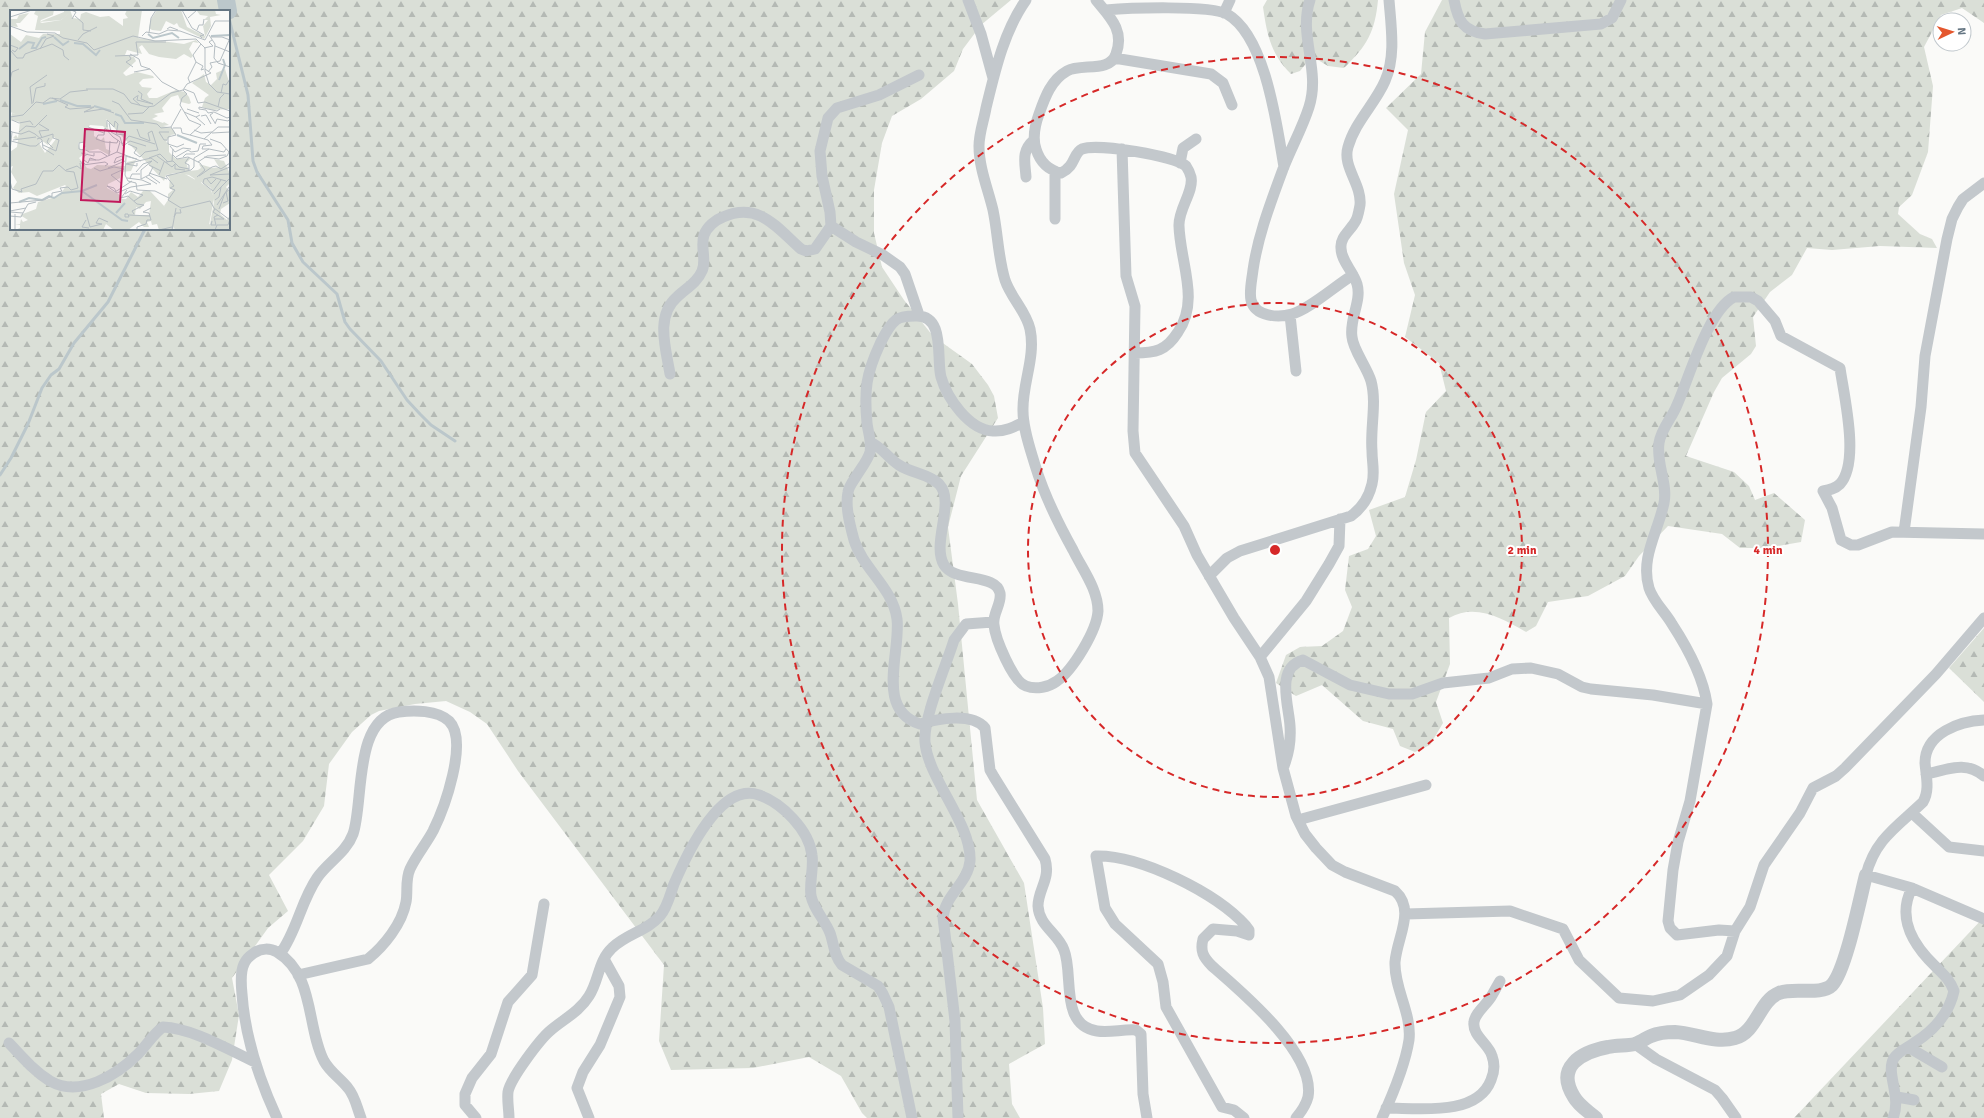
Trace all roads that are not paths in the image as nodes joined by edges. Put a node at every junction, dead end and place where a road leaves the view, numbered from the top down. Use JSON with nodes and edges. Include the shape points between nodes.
{"nodes":[{"id":1,"x":968,"y":0,"type":"edge"},
{"id":2,"x":1026,"y":0,"type":"edge"},
{"id":3,"x":1096,"y":0,"type":"edge"},
{"id":4,"x":1230,"y":0,"type":"edge"},
{"id":5,"x":1310,"y":0,"type":"edge"},
{"id":6,"x":1389,"y":0,"type":"edge"},
{"id":7,"x":1454,"y":0,"type":"edge"},
{"id":8,"x":1621,"y":0,"type":"edge"},
{"id":9,"x":1124,"y":4,"type":"edge"},
{"id":10,"x":1106,"y":10,"type":"junction"},
{"id":11,"x":1224,"y":13,"type":"junction"},
{"id":12,"x":1114,"y":58,"type":"junction"},
{"id":13,"x":919,"y":75,"type":"dead end"},
{"id":14,"x":993,"y":78,"type":"junction"},
{"id":15,"x":1232,"y":105,"type":"dead end"},
{"id":16,"x":1196,"y":139,"type":"dead end"},
{"id":17,"x":1034,"y":140,"type":"junction"},
{"id":18,"x":1122,"y":149,"type":"junction"},
{"id":19,"x":1180,"y":163,"type":"junction"},
{"id":20,"x":1284,"y":167,"type":"junction"},
{"id":21,"x":1055,"y":172,"type":"junction"},
{"id":22,"x":1026,"y":177,"type":"dead end"},
{"id":23,"x":1984,"y":183,"type":"edge"},
{"id":24,"x":1056,"y":219,"type":"dead end"},
{"id":25,"x":831,"y":226,"type":"junction"},
{"id":26,"x":1354,"y":275,"type":"junction"},
{"id":27,"x":919,"y":315,"type":"junction"},
{"id":28,"x":1290,"y":315,"type":"junction"},
{"id":29,"x":1135,"y":353,"type":"junction"},
{"id":30,"x":1296,"y":371,"type":"dead end"},
{"id":31,"x":670,"y":374,"type":"dead end"},
{"id":32,"x":1024,"y":422,"type":"junction"},
{"id":33,"x":870,"y":442,"type":"junction"},
{"id":34,"x":1340,"y":520,"type":"junction"},
{"id":35,"x":1904,"y":532,"type":"junction"},
{"id":36,"x":1984,"y":534,"type":"edge"},
{"id":37,"x":1209,"y":576,"type":"junction"},
{"id":38,"x":1984,"y":618,"type":"edge"},
{"id":39,"x":993,"y":622,"type":"junction"},
{"id":40,"x":1260,"y":657,"type":"junction"},
{"id":41,"x":1707,"y":704,"type":"junction"},
{"id":42,"x":1984,"y":720,"type":"edge"},
{"id":43,"x":928,"y":721,"type":"junction"},
{"id":44,"x":1283,"y":768,"type":"junction"},
{"id":45,"x":1926,"y":774,"type":"junction"},
{"id":46,"x":1984,"y":776,"type":"edge"},
{"id":47,"x":1426,"y":785,"type":"dead end"},
{"id":48,"x":1912,"y":813,"type":"junction"},
{"id":49,"x":1298,"y":820,"type":"junction"},
{"id":50,"x":1984,"y":851,"type":"edge"},
{"id":51,"x":1866,"y":875,"type":"junction"},
{"id":52,"x":1912,"y":888,"type":"junction"},
{"id":53,"x":544,"y":904,"type":"dead end"},
{"id":54,"x":1406,"y":914,"type":"junction"},
{"id":55,"x":1984,"y":919,"type":"edge"},
{"id":56,"x":1735,"y":931,"type":"junction"},
{"id":57,"x":280,"y":954,"type":"junction"},
{"id":58,"x":604,"y":959,"type":"junction"},
{"id":59,"x":298,"y":975,"type":"junction"},
{"id":60,"x":1500,"y":981,"type":"dead end"},
{"id":61,"x":9,"y":1043,"type":"dead end"},
{"id":62,"x":1635,"y":1044,"type":"junction"},
{"id":63,"x":1908,"y":1047,"type":"junction"},
{"id":64,"x":255,"y":1062,"type":"junction"},
{"id":65,"x":1942,"y":1067,"type":"dead end"},
{"id":66,"x":1896,"y":1097,"type":"junction"},
{"id":67,"x":1914,"y":1100,"type":"dead end"},
{"id":68,"x":1222,"y":1107,"type":"junction"},
{"id":69,"x":1384,"y":1113,"type":"edge"},
{"id":70,"x":278,"y":1118,"type":"edge"},
{"id":71,"x":361,"y":1118,"type":"edge"},
{"id":72,"x":476,"y":1118,"type":"edge"},
{"id":73,"x":509,"y":1118,"type":"edge"},
{"id":74,"x":589,"y":1118,"type":"edge"},
{"id":75,"x":912,"y":1118,"type":"edge"},
{"id":76,"x":958,"y":1118,"type":"edge"},
{"id":77,"x":1148,"y":1118,"type":"edge"},
{"id":78,"x":1224,"y":1118,"type":"edge"},
{"id":79,"x":1244,"y":1118,"type":"edge"},
{"id":80,"x":1296,"y":1118,"type":"edge"},
{"id":81,"x":1596,"y":1118,"type":"edge"},
{"id":82,"x":1736,"y":1118,"type":"edge"},
{"id":83,"x":1893,"y":1118,"type":"edge"}],
"edges":[{"from":1,"to":14,"type":"street","via":[[981,34]]},
{"from":2,"to":14,"type":"street","via":[[1011,27]]},
{"from":3,"to":10,"type":"street"},
{"from":4,"to":11,"type":"street"},
{"from":5,"to":20,"type":"street","via":[[1305,17],[1313,72],[1312,96]]},
{"from":6,"to":26,"type":"street","via":[[1390,65],[1385,81],[1366,110],[1347,148],[1351,175],[1358,185],[1360,205],[1355,222],[1341,243],[1340,249]]},
{"from":7,"to":8,"type":"street","via":[[1459,19],[1464,25],[1470,30],[1485,34],[1601,24],[1612,18]]},
{"from":9,"to":10,"type":"street"},
{"from":9,"to":11,"type":"street","via":[[1208,9]]},
{"from":10,"to":12,"type":"street","via":[[1117,28],[1117,53]]},
{"from":11,"to":20,"type":"street","via":[[1240,25],[1258,56],[1272,103]]},
{"from":12,"to":15,"type":"street","via":[[1211,74],[1223,83]]},
{"from":12,"to":17,"type":"street","via":[[1101,66],[1075,68],[1053,84],[1035,126]]},
{"from":13,"to":25,"type":"street","via":[[879,95],[837,108],[828,118],[820,151]]},
{"from":14,"to":32,"type":"street","via":[[981,130],[980,154],[993,210],[999,260],[1009,291],[1024,313],[1030,328],[1031,342],[1022,410]]},
{"from":16,"to":19,"type":"street","via":[[1183,148]]},
{"from":17,"to":21,"type":"street","via":[[1041,161]]},
{"from":17,"to":22,"type":"street","via":[[1027,146],[1025,155]]},
{"from":18,"to":19,"type":"street"},
{"from":18,"to":21,"type":"street","via":[[1083,149],[1078,152],[1071,167],[1061,173]]},
{"from":18,"to":29,"type":"street","via":[[1126,276],[1135,306]]},
{"from":19,"to":29,"type":"street","via":[[1185,166],[1192,179],[1179,216],[1189,304],[1181,328],[1169,344],[1152,353]]},
{"from":20,"to":28,"type":"street","via":[[1260,232],[1251,300],[1254,308],[1260,312],[1274,316]]},
{"from":21,"to":24,"type":"street"},
{"from":23,"to":35,"type":"street","via":[[1963,199],[1952,219],[1947,239],[1925,356],[1921,407]]},
{"from":25,"to":27,"type":"street","via":[[856,242],[883,254],[900,267],[905,274]]},
{"from":25,"to":31,"type":"street","via":[[815,249],[806,251],[800,249],[766,218],[753,212],[728,215],[709,227],[703,241],[702,272],[692,285],[671,302],[664,317]]},
{"from":26,"to":28,"type":"street","via":[[1303,310]]},
{"from":26,"to":34,"type":"street","via":[[1359,295],[1351,329],[1352,339],[1367,369],[1371,384],[1374,472],[1366,501],[1358,511]]},
{"from":27,"to":32,"type":"street","via":[[929,321],[937,333],[941,378],[949,395],[965,416],[977,425],[994,431]]},
{"from":27,"to":33,"type":"street","via":[[905,316],[895,321],[884,336],[869,369],[865,390]]},
{"from":28,"to":30,"type":"street"},
{"from":29,"to":37,"type":"street","via":[[1135,453],[1184,526]]},
{"from":32,"to":39,"type":"street","via":[[1046,496],[1096,597],[1097,615],[1091,633],[1066,673],[1057,682],[1047,687],[1036,688],[1023,686],[1010,668]]},
{"from":33,"to":39,"type":"street","via":[[882,448],[896,463],[935,481],[942,489],[945,499],[940,538],[942,560],[946,567],[956,574],[995,585],[1000,594]]},
{"from":33,"to":43,"type":"street","via":[[870,452],[848,492],[850,521],[859,553],[885,591],[896,614],[897,637],[893,675],[895,700],[906,716],[920,724]]},
{"from":34,"to":37,"type":"street","via":[[1240,551],[1227,558]]},
{"from":34,"to":40,"type":"street","via":[[1339,546],[1329,564],[1306,601]]},
{"from":35,"to":36,"type":"street"},
{"from":35,"to":41,"type":"street","via":[[1892,532],[1858,545],[1841,540],[1832,508],[1823,491],[1839,485],[1847,469],[1850,428],[1840,368],[1781,336],[1773,317],[1758,301],[1740,296],[1730,299],[1715,317],[1707,332],[1673,414],[1660,437],[1658,452],[1665,491],[1664,502],[1646,565],[1649,589],[1679,635],[1700,678]]},
{"from":37,"to":40,"type":"street"},
{"from":38,"to":56,"type":"street","via":[[1936,674],[1850,763],[1836,776],[1813,788],[1800,813],[1764,865],[1750,907]]},
{"from":39,"to":43,"type":"street","via":[[966,624],[958,633]]},
{"from":40,"to":44,"type":"street","via":[[1269,677]]},
{"from":41,"to":44,"type":"street","via":[[1653,695],[1591,689],[1558,674],[1531,668],[1512,669],[1489,678],[1442,683],[1412,694],[1389,694],[1350,685],[1303,660],[1293,665],[1286,681],[1290,728],[1288,757]]},
{"from":41,"to":56,"type":"street","via":[[1690,801],[1672,870],[1668,921],[1670,928],[1677,935],[1719,930]]},
{"from":42,"to":45,"type":"street","via":[[1971,720],[1951,726],[1936,738],[1925,760]]},
{"from":43,"to":76,"type":"street","via":[[924,732],[928,756],[964,834],[970,860],[964,880],[947,901],[943,917],[955,1021]]},
{"from":43,"to":77,"type":"street","via":[[961,719],[981,723],[985,728],[990,770],[1047,865],[1038,905],[1049,931],[1063,946],[1070,1004],[1075,1016],[1094,1031],[1129,1029],[1141,1034],[1143,1094]]},
{"from":44,"to":49,"type":"street"},
{"from":45,"to":46,"type":"street","via":[[1961,766],[1980,772]]},
{"from":45,"to":48,"type":"street","via":[[1927,795]]},
{"from":47,"to":49,"type":"street"},
{"from":48,"to":50,"type":"street","via":[[1949,847]]},
{"from":48,"to":51,"type":"street","via":[[1876,847]]},
{"from":49,"to":54,"type":"street","via":[[1316,848],[1332,865],[1395,891],[1401,896]]},
{"from":51,"to":52,"type":"street"},
{"from":51,"to":62,"type":"street","via":[[1844,958],[1832,985],[1824,989],[1778,994],[1769,1001],[1746,1032],[1737,1038],[1716,1040],[1676,1032],[1652,1036]]},
{"from":52,"to":55,"type":"street"},
{"from":52,"to":63,"type":"street","via":[[1905,913],[1908,926],[1922,952],[1946,975],[1954,991],[1945,1014],[1926,1035]]},
{"from":53,"to":72,"type":"street","via":[[532,975],[508,1002],[491,1054],[472,1078],[465,1094],[465,1105]]},
{"from":54,"to":56,"type":"street","via":[[1500,910],[1554,925],[1563,929],[1582,963],[1614,994],[1628,1000],[1667,1000],[1689,990],[1709,975],[1727,956]]},
{"from":54,"to":69,"type":"street","via":[[1399,937],[1396,967],[1397,982],[1407,1015],[1409,1039]]},
{"from":57,"to":59,"type":"street"},
{"from":57,"to":59,"type":"street","via":[[298,923],[317,877],[349,844],[357,818],[366,748],[379,723],[398,712],[433,714],[449,721],[456,737],[451,780],[438,821],[409,870],[406,902],[397,925],[377,952],[368,959]]},
{"from":57,"to":64,"type":"street","via":[[272,949],[260,950],[249,958],[242,968],[244,1011]]},
{"from":58,"to":73,"type":"street","via":[[590,996],[574,1014],[548,1033],[520,1068],[508,1091]]},
{"from":58,"to":74,"type":"street","via":[[619,986],[620,997],[600,1045],[583,1072],[577,1088]]},
{"from":58,"to":75,"type":"street","via":[[615,945],[660,916],[689,854],[708,822],[730,798],[748,792],[767,798],[789,816],[808,842],[812,855],[811,895],[828,928],[838,961],[878,986],[889,1007]]},
{"from":59,"to":71,"type":"street","via":[[304,988],[317,1045],[331,1072],[352,1092]]},
{"from":60,"to":69,"type":"street","via":[[1475,1018],[1475,1030],[1492,1055],[1494,1067],[1489,1086],[1480,1097],[1460,1106]]},
{"from":61,"to":64,"type":"street","via":[[52,1082],[77,1087],[104,1079],[119,1070],[139,1054],[163,1027],[171,1027],[203,1038]]},
{"from":62,"to":81,"type":"street","via":[[1608,1047],[1581,1055],[1570,1068],[1568,1078],[1574,1098]]},
{"from":62,"to":82,"type":"street","via":[[1656,1059],[1715,1090]]},
{"from":63,"to":65,"type":"street"},
{"from":63,"to":66,"type":"street","via":[[1895,1057],[1891,1065]]},
{"from":64,"to":70,"type":"street"},
{"from":66,"to":67,"type":"street"},
{"from":66,"to":83,"type":"street"},
{"from":68,"to":78,"type":"street"},
{"from":68,"to":79,"type":"street","via":[[1234,1110]]},
{"from":68,"to":80,"type":"street","via":[[1166,1007],[1158,964],[1115,924],[1105,908],[1096,856],[1133,860],[1159,870],[1217,902],[1246,926],[1249,935],[1213,929],[1203,939],[1202,952],[1208,962],[1263,1014],[1295,1052],[1304,1067],[1308,1087],[1306,1102]]}]}
